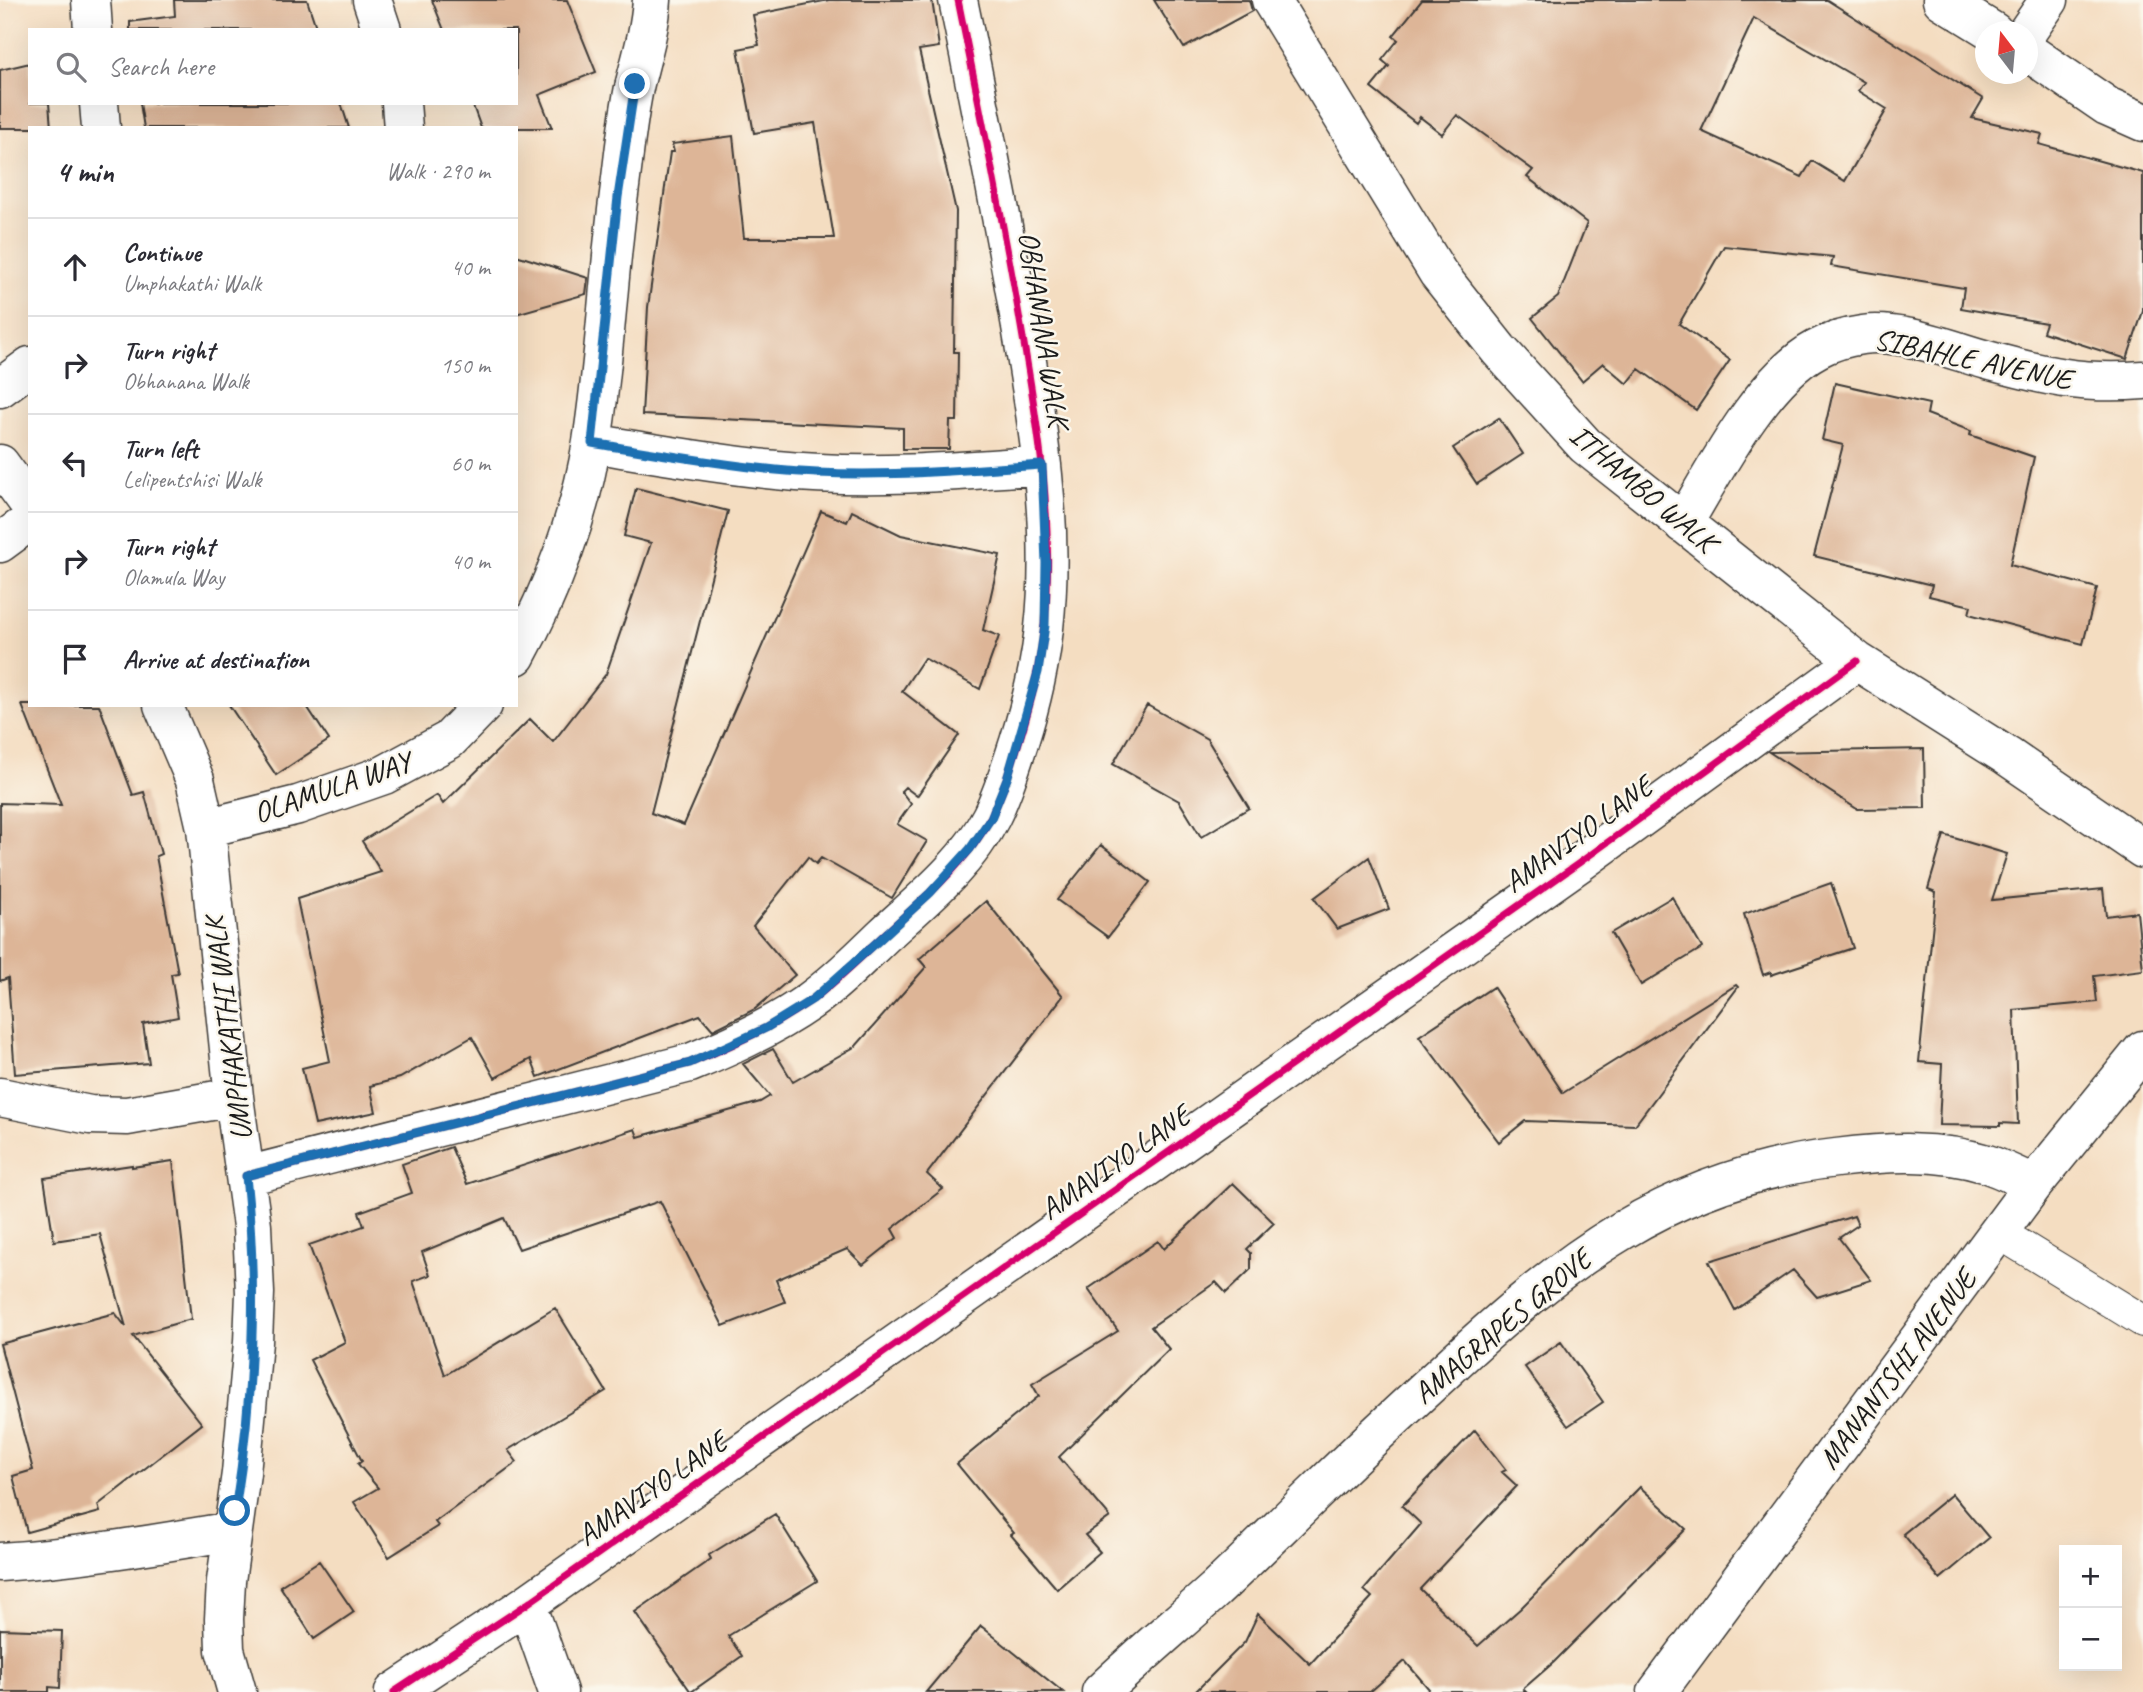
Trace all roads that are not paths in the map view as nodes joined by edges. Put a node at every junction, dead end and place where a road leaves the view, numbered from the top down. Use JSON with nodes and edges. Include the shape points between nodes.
{"nodes":[{"id":1,"x":91,"y":0,"type":"edge"},
{"id":2,"x":372,"y":0,"type":"edge"},
{"id":3,"x":652,"y":0,"type":"edge"},
{"id":4,"x":958,"y":0,"type":"edge"},
{"id":5,"x":1270,"y":0,"type":"edge"},
{"id":6,"x":1942,"y":0,"type":"edge"},
{"id":7,"x":2049,"y":0,"type":"edge"},
{"id":8,"x":1976,"y":21,"type":"edge"},
{"id":9,"x":2035,"y":21,"type":"edge"},
{"id":10,"x":93,"y":28,"type":"edge"},
{"id":11,"x":381,"y":28,"type":"edge"},
{"id":12,"x":2038,"y":59,"type":"edge"},
{"id":13,"x":99,"y":105,"type":"edge"},
{"id":14,"x":401,"y":105,"type":"edge"},
{"id":15,"x":2143,"y":122,"type":"edge"},
{"id":16,"x":101,"y":126,"type":"edge"},
{"id":17,"x":403,"y":126,"type":"edge"},
{"id":18,"x":28,"y":367,"type":"edge"},
{"id":19,"x":2143,"y":380,"type":"edge"},
{"id":20,"x":0,"y":388,"type":"edge"},
{"id":21,"x":592,"y":443,"type":"junction"},
{"id":22,"x":0,"y":464,"type":"edge"},
{"id":23,"x":1042,"y":465,"type":"junction"},
{"id":24,"x":28,"y":502,"type":"edge"},
{"id":25,"x":28,"y":522,"type":"edge"},
{"id":26,"x":1683,"y":524,"type":"junction"},
{"id":27,"x":0,"y":543,"type":"edge"},
{"id":28,"x":518,"y":652,"type":"edge"},
{"id":29,"x":1857,"y":661,"type":"junction"},
{"id":30,"x":164,"y":707,"type":"edge"},
{"id":31,"x":481,"y":707,"type":"edge"},
{"id":32,"x":206,"y":828,"type":"junction"},
{"id":33,"x":2143,"y":849,"type":"edge"},
{"id":34,"x":2143,"y":1050,"type":"edge"},
{"id":35,"x":0,"y":1097,"type":"edge"},
{"id":36,"x":234,"y":1097,"type":"junction"},
{"id":37,"x":246,"y":1176,"type":"junction"},
{"id":38,"x":2034,"y":1184,"type":"junction"},
{"id":39,"x":1998,"y":1232,"type":"junction"},
{"id":40,"x":2143,"y":1321,"type":"edge"},
{"id":41,"x":232,"y":1531,"type":"junction"},
{"id":42,"x":0,"y":1562,"type":"edge"},
{"id":43,"x":527,"y":1604,"type":"junction"},
{"id":44,"x":237,"y":1692,"type":"edge"},
{"id":45,"x":394,"y":1692,"type":"edge"},
{"id":46,"x":558,"y":1692,"type":"edge"},
{"id":47,"x":1101,"y":1692,"type":"edge"},
{"id":48,"x":1657,"y":1692,"type":"edge"}],
"edges":[{"from":1,"to":10,"type":"street"},
{"from":2,"to":11,"type":"street"},
{"from":3,"to":21,"type":"street","via":[[620,184]]},
{"from":4,"to":23,"type":"street","name":"OBHANANA WALK","via":[[1002,216]]},
{"from":5,"to":26,"type":"street","name":"ITHAMBO WALK","via":[[1438,273],[1481,328],[1585,445]]},
{"from":6,"to":8,"type":"street"},
{"from":7,"to":9,"type":"street"},
{"from":12,"to":15,"type":"street","via":[[2107,106]]},
{"from":13,"to":16,"type":"street"},
{"from":14,"to":17,"type":"street"},
{"from":18,"to":20,"type":"street"},
{"from":19,"to":26,"type":"street","name":"SIBAHLE AVENUE","via":[[2087,382],[2046,376],[1892,336],[1864,334],[1835,342],[1816,349],[1768,393],[1728,448]]},
{"from":21,"to":23,"type":"street","via":[[778,470],[948,472]]},
{"from":21,"to":28,"type":"street","via":[[562,554]]},
{"from":22,"to":24,"type":"street"},
{"from":23,"to":37,"type":"street","name":"OBHANANA WALK","via":[[1045,625],[1038,672],[1008,776],[991,818],[970,849],[876,943],[813,999],[766,1028],[690,1063]]},
{"from":25,"to":27,"type":"street"},
{"from":26,"to":29,"type":"street","name":"ITHAMBO WALK"},
{"from":29,"to":33,"type":"street","name":"ITHAMBO WALK"},
{"from":29,"to":43,"type":"street","name":"AMAVIYO LANE","via":[[1557,878]]},
{"from":30,"to":32,"type":"street","name":"UMPHAKATHI WALK","via":[[195,780]]},
{"from":31,"to":32,"type":"street","name":"OLAMULA WAY","via":[[449,740],[384,775],[298,805]]},
{"from":32,"to":36,"type":"street","name":"UMPHAKATHI WALK"},
{"from":34,"to":38,"type":"street","name":"MANANTSHI AVENUE"},
{"from":35,"to":36,"type":"street","via":[[115,1116]]},
{"from":36,"to":37,"type":"street","name":"UMPHAKATHI WALK"},
{"from":37,"to":41,"type":"street","name":"UMPHAKATHI WALK","via":[[254,1279],[253,1342]]},
{"from":38,"to":39,"type":"street","name":"MANANTSHI AVENUE"},
{"from":38,"to":47,"type":"street","name":"AMAGRAPES GROVE","via":[[1990,1164],[1952,1155],[1860,1155],[1768,1169],[1723,1183],[1618,1232],[1572,1262],[1474,1344]]},
{"from":39,"to":40,"type":"lane"},
{"from":39,"to":48,"type":"street","name":"MANANTSHI AVENUE"},
{"from":41,"to":42,"type":"street"},
{"from":41,"to":44,"type":"street","name":"UMPHAKATHI WALK","via":[[224,1619],[225,1650]]},
{"from":43,"to":45,"type":"street","name":"AMAVIYO LANE"},
{"from":43,"to":46,"type":"street"}]}
